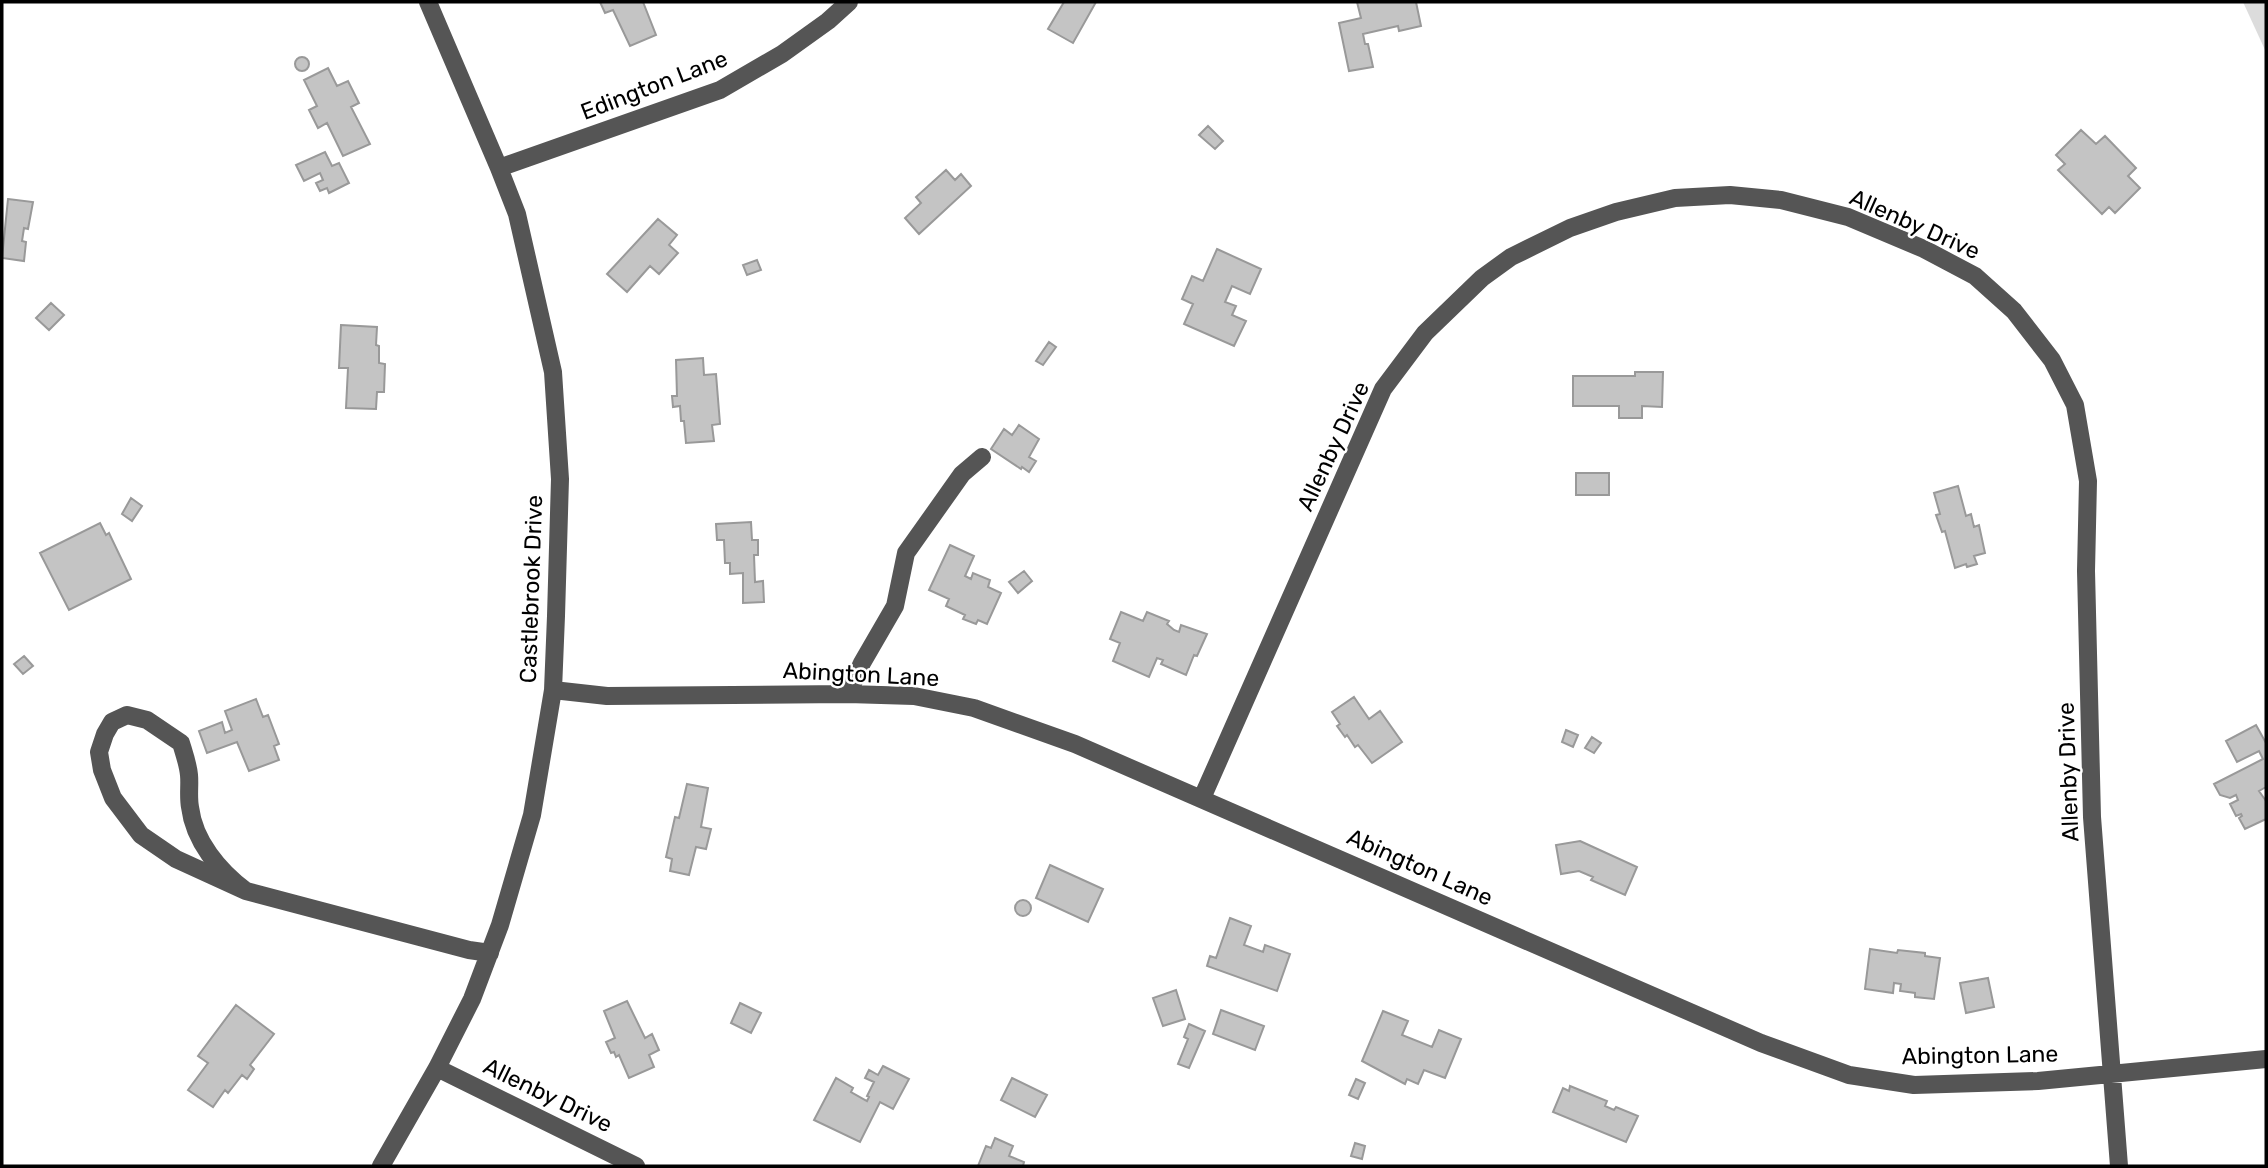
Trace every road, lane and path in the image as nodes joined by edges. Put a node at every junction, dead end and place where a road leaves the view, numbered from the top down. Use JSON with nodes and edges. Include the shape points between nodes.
{"nodes":[{"id":1,"x":428,"y":2,"type":"edge"},
{"id":2,"x":849,"y":2,"type":"edge"},
{"id":3,"x":499,"y":168,"type":"junction"},
{"id":4,"x":982,"y":457,"type":"dead end"},
{"id":5,"x":553,"y":690,"type":"junction"},
{"id":6,"x":848,"y":694,"type":"junction"},
{"id":7,"x":1202,"y":798,"type":"junction"},
{"id":8,"x":246,"y":891,"type":"junction"},
{"id":9,"x":491,"y":953,"type":"junction"},
{"id":10,"x":2266,"y":1059,"type":"edge"},
{"id":11,"x":437,"y":1068,"type":"junction"},
{"id":12,"x":2113,"y":1073,"type":"junction"},
{"id":13,"x":381,"y":1166,"type":"edge"},
{"id":14,"x":636,"y":1166,"type":"edge"},
{"id":15,"x":2119,"y":1166,"type":"edge"}],
"edges":[{"from":1,"to":3,"type":"street","name":"Castlebrook Drive"},
{"from":2,"to":3,"type":"street","name":"Edington Lane","via":[[782,54],[720,90]]},
{"from":3,"to":5,"type":"street","name":"Castlebrook Drive","via":[[517,214],[553,372],[560,479]]},
{"from":4,"to":6,"type":"street","via":[[962,474],[906,553],[895,606]]},
{"from":5,"to":6,"type":"street","name":"Abington Lane","via":[[607,696]]},
{"from":5,"to":9,"type":"street","name":"Castlebrook Drive","via":[[532,815]]},
{"from":6,"to":7,"type":"street","name":"Abington Lane","via":[[914,696],[974,708],[1075,744]]},
{"from":7,"to":12,"type":"street","name":"Abington Lane","via":[[1748,1037],[1849,1075],[1914,1085]]},
{"from":7,"to":12,"type":"street","name":"Allenby Drive","via":[[1382,392],[1425,333],[1463,295],[1511,257],[1560,231],[1675,198],[1730,195],[1781,200],[1848,217],[1975,276],[2014,311],[2052,360],[2075,405],[2088,481],[2092,817]]},
{"from":8,"to":8,"type":"street","via":[[176,859],[141,835],[113,798],[102,770],[99,752],[112,722],[127,715],[147,720],[181,743],[195,832],[230,879]]},
{"from":8,"to":9,"type":"street"},
{"from":9,"to":11,"type":"street","name":"Castlebrook Drive"},
{"from":10,"to":12,"type":"street","name":"Abington Lane"},
{"from":11,"to":13,"type":"street","name":"Castlebrook Drive"},
{"from":11,"to":14,"type":"street","name":"Allenby Drive"},
{"from":12,"to":15,"type":"street","name":"Allenby Drive"}]}
